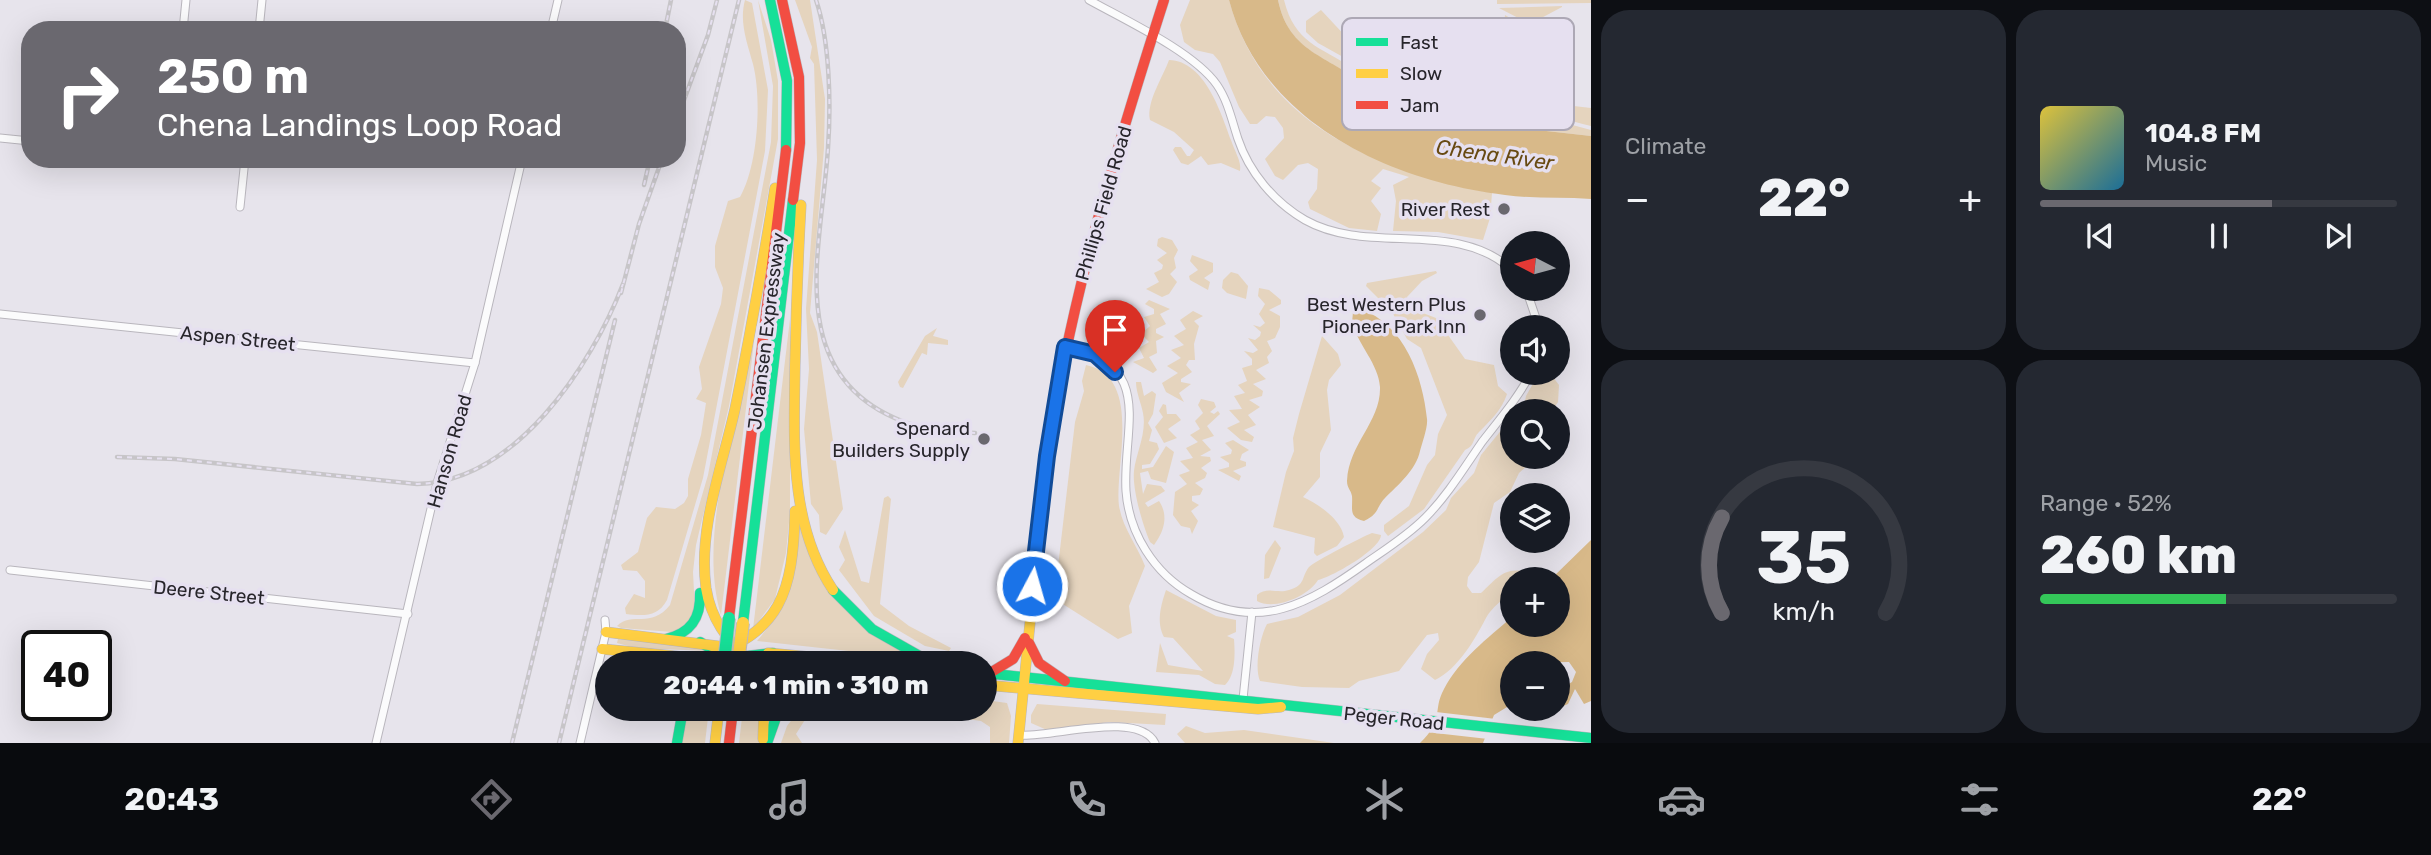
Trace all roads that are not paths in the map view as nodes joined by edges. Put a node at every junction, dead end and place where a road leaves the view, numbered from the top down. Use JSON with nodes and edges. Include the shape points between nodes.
{"nodes":[{"id":1,"x":186,"y":0,"type":"edge"},
{"id":2,"x":262,"y":0,"type":"edge"},
{"id":3,"x":558,"y":0,"type":"edge"},
{"id":4,"x":769,"y":0,"type":"edge"},
{"id":5,"x":782,"y":0,"type":"edge"},
{"id":6,"x":1089,"y":0,"type":"edge"},
{"id":7,"x":1164,"y":0,"type":"edge"},
{"id":8,"x":184,"y":21,"type":"edge"},
{"id":9,"x":260,"y":21,"type":"edge"},
{"id":10,"x":553,"y":21,"type":"edge"},
{"id":11,"x":1152,"y":37,"type":"junction"},
{"id":12,"x":789,"y":109,"type":"junction"},
{"id":13,"x":0,"y":138,"type":"edge"},
{"id":14,"x":21,"y":140,"type":"edge"},
{"id":15,"x":800,"y":143,"type":"junction"},
{"id":16,"x":244,"y":168,"type":"edge"},
{"id":17,"x":520,"y":168,"type":"edge"},
{"id":18,"x":240,"y":206,"type":"dead end"},
{"id":19,"x":1500,"y":261,"type":"edge"},
{"id":20,"x":0,"y":314,"type":"edge"},
{"id":21,"x":1065,"y":347,"type":"junction"},
{"id":22,"x":475,"y":363,"type":"junction"},
{"id":23,"x":1523,"y":385,"type":"edge"},
{"id":24,"x":795,"y":458,"type":"junction"},
{"id":25,"x":706,"y":534,"type":"junction"},
{"id":26,"x":10,"y":570,"type":"dead end"},
{"id":27,"x":1252,"y":612,"type":"junction"},
{"id":28,"x":408,"y":614,"type":"junction"},
{"id":29,"x":606,"y":626,"type":"joint"},
{"id":30,"x":1027,"y":635,"type":"junction"},
{"id":31,"x":666,"y":639,"type":"junction"},
{"id":32,"x":602,"y":649,"type":"junction"},
{"id":33,"x":621,"y":651,"type":"edge"},
{"id":34,"x":718,"y":651,"type":"edge"},
{"id":35,"x":730,"y":651,"type":"edge"},
{"id":36,"x":733,"y":651,"type":"edge"},
{"id":37,"x":736,"y":651,"type":"edge"},
{"id":38,"x":740,"y":651,"type":"edge"},
{"id":39,"x":910,"y":651,"type":"edge"},
{"id":40,"x":997,"y":670,"type":"edge"},
{"id":41,"x":997,"y":679,"type":"edge"},
{"id":42,"x":1065,"y":682,"type":"junction"},
{"id":43,"x":1024,"y":683,"type":"junction"},
{"id":44,"x":1244,"y":699,"type":"junction"},
{"id":45,"x":1281,"y":706,"type":"junction"},
{"id":46,"x":718,"y":721,"type":"edge"},
{"id":47,"x":732,"y":721,"type":"edge"},
{"id":48,"x":764,"y":721,"type":"edge"},
{"id":49,"x":774,"y":721,"type":"edge"},
{"id":50,"x":1591,"y":738,"type":"edge"},
{"id":51,"x":1018,"y":739,"type":"edge"},
{"id":52,"x":376,"y":743,"type":"edge"},
{"id":53,"x":580,"y":743,"type":"edge"},
{"id":54,"x":715,"y":743,"type":"edge"},
{"id":55,"x":729,"y":743,"type":"edge"},
{"id":56,"x":765,"y":743,"type":"edge"},
{"id":57,"x":1155,"y":743,"type":"edge"}],
"edges":[{"from":1,"to":8,"type":"street"},
{"from":2,"to":9,"type":"street"},
{"from":3,"to":10,"type":"street"},
{"from":4,"to":12,"type":"main road","name":"Johansen Expressway"},
{"from":5,"to":15,"type":"main road","name":"Johansen Expressway","via":[[799,77]]},
{"from":6,"to":11,"type":"street"},
{"from":7,"to":11,"type":"main road","name":"Phillips Field Road"},
{"from":11,"to":19,"type":"street","via":[[1196,63],[1217,85],[1252,168],[1269,191],[1297,215],[1351,237],[1470,246]]},
{"from":11,"to":21,"type":"main road","name":"Phillips Field Road","via":[[1100,206]]},
{"from":12,"to":25,"type":"main road","via":[[730,434]]},
{"from":12,"to":36,"type":"main road","name":"Johansen Expressway","bridge":true,"via":[[776,250],[729,618]]},
{"from":13,"to":14,"type":"street"},
{"from":15,"to":24,"type":"main road"},
{"from":15,"to":37,"type":"main road","name":"Johansen Expressway","bridge":true},
{"from":16,"to":18,"type":"street"},
{"from":17,"to":22,"type":"street","name":"Hanson Road"},
{"from":20,"to":22,"type":"street","name":"Aspen Street"},
{"from":21,"to":27,"type":"street","via":[[1103,360],[1128,396],[1132,416],[1128,503],[1150,558],[1190,594],[1218,606]]},
{"from":21,"to":30,"type":"main road","name":"Phillips Field Road","via":[[1047,456]]},
{"from":22,"to":28,"type":"street","name":"Hanson Road","via":[[437,483]]},
{"from":23,"to":27,"type":"street","via":[[1422,522],[1316,597],[1288,608]]},
{"from":24,"to":38,"type":"main road","via":[[793,544],[783,592],[765,625]]},
{"from":24,"to":39,"type":"main road","via":[[804,530],[825,579],[871,629]]},
{"from":25,"to":31,"type":"main road","via":[[698,559],[700,615],[686,632]]},
{"from":25,"to":35,"type":"main road","via":[[709,603]]},
{"from":26,"to":28,"type":"street","name":"Deere Street"},
{"from":27,"to":44,"type":"street"},
{"from":28,"to":52,"type":"street","name":"Hanson Road"},
{"from":29,"to":31,"type":"main road"},
{"from":29,"to":32,"type":"street"},
{"from":30,"to":40,"type":"main road","via":[[1013,659]]},
{"from":30,"to":42,"type":"main road","via":[[1039,663]]},
{"from":30,"to":43,"type":"main road","name":"Phillips Field Road"},
{"from":31,"to":34,"type":"main road","via":[[701,642]]},
{"from":32,"to":33,"type":"main road"},
{"from":32,"to":53,"type":"street"},
{"from":41,"to":43,"type":"main road","name":"Peger Road"},
{"from":42,"to":43,"type":"main road","name":"Peger Road"},
{"from":42,"to":44,"type":"main road","name":"Peger Road"},
{"from":43,"to":45,"type":"main road","name":"Peger Road","via":[[1245,708],[1273,710]]},
{"from":43,"to":51,"type":"main road","name":"Phillips Field Road"},
{"from":44,"to":45,"type":"main road","name":"Peger Road"},
{"from":45,"to":50,"type":"main road","name":"Peger Road"},
{"from":46,"to":54,"type":"main road"},
{"from":47,"to":55,"type":"main road"},
{"from":48,"to":56,"type":"main road"},
{"from":49,"to":56,"type":"main road"},
{"from":51,"to":57,"type":"street","via":[[1121,726],[1136,727],[1150,734]]}]}
